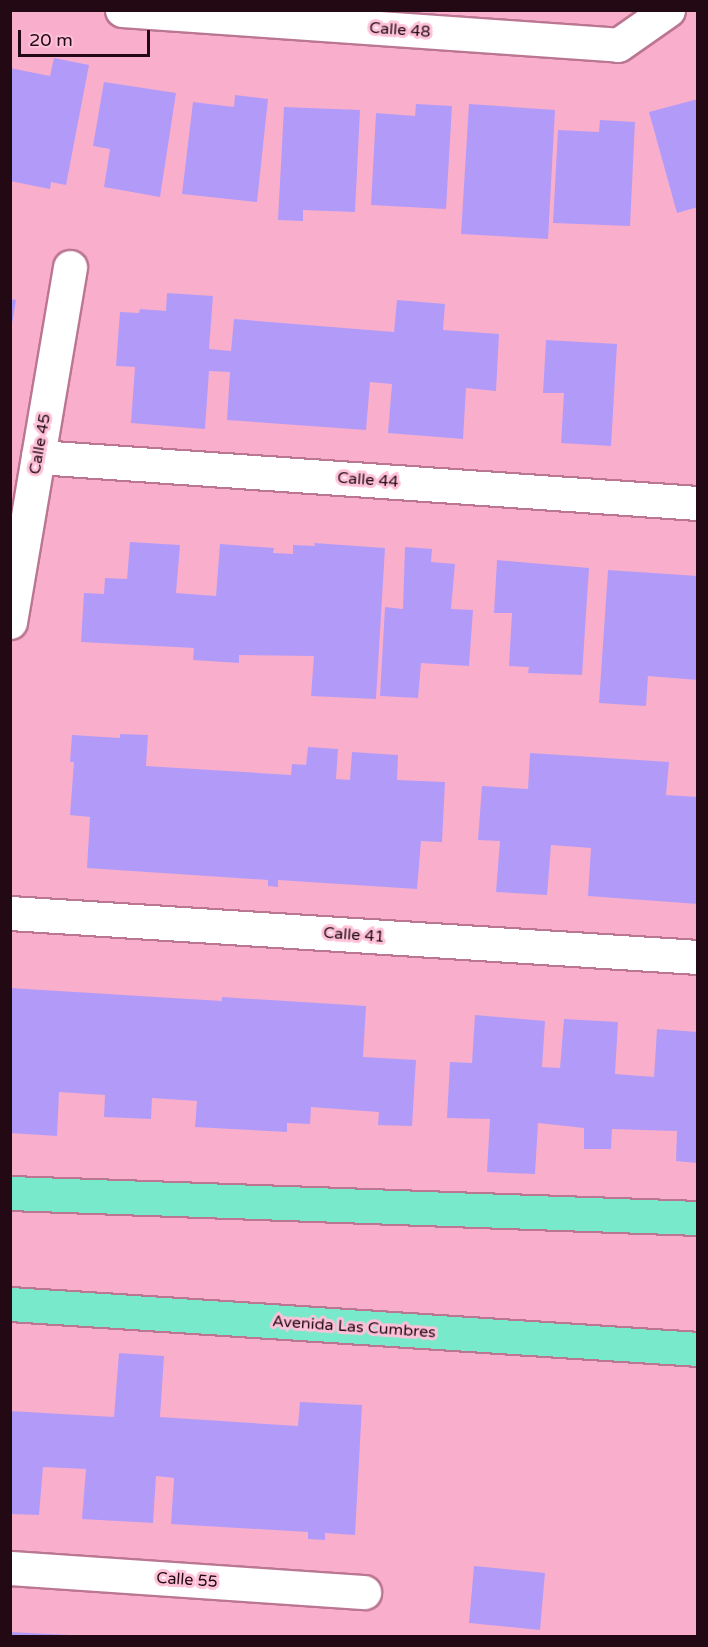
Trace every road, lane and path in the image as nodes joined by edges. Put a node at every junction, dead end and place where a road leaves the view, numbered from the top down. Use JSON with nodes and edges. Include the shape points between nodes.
{"nodes":[{"id":1,"x":122,"y":10,"type":"edge"},
{"id":2,"x":668,"y":10,"type":"edge"},
{"id":3,"x":70,"y":267,"type":"dead end"},
{"id":4,"x":38,"y":458,"type":"junction"},
{"id":5,"x":698,"y":503,"type":"edge"},
{"id":6,"x":10,"y":622,"type":"edge"},
{"id":7,"x":10,"y":913,"type":"edge"},
{"id":8,"x":698,"y":957,"type":"edge"},
{"id":9,"x":10,"y":1193,"type":"edge"},
{"id":10,"x":698,"y":1218,"type":"edge"},
{"id":11,"x":10,"y":1304,"type":"edge"},
{"id":12,"x":698,"y":1349,"type":"edge"},
{"id":13,"x":10,"y":1568,"type":"edge"},
{"id":14,"x":364,"y":1592,"type":"dead end"}],
"edges":[{"from":1,"to":2,"type":"street","name":"Calle 48","via":[[618,45]]},
{"from":3,"to":4,"type":"street","name":"Calle 45"},
{"from":4,"to":5,"type":"street","name":"Calle 44"},
{"from":4,"to":6,"type":"street","name":"Calle 45"},
{"from":7,"to":8,"type":"street","name":"Calle 41"},
{"from":9,"to":10,"type":"highway"},
{"from":11,"to":12,"type":"highway","name":"Avenida Las Cumbres"},
{"from":13,"to":14,"type":"street","name":"Calle 55"}]}
